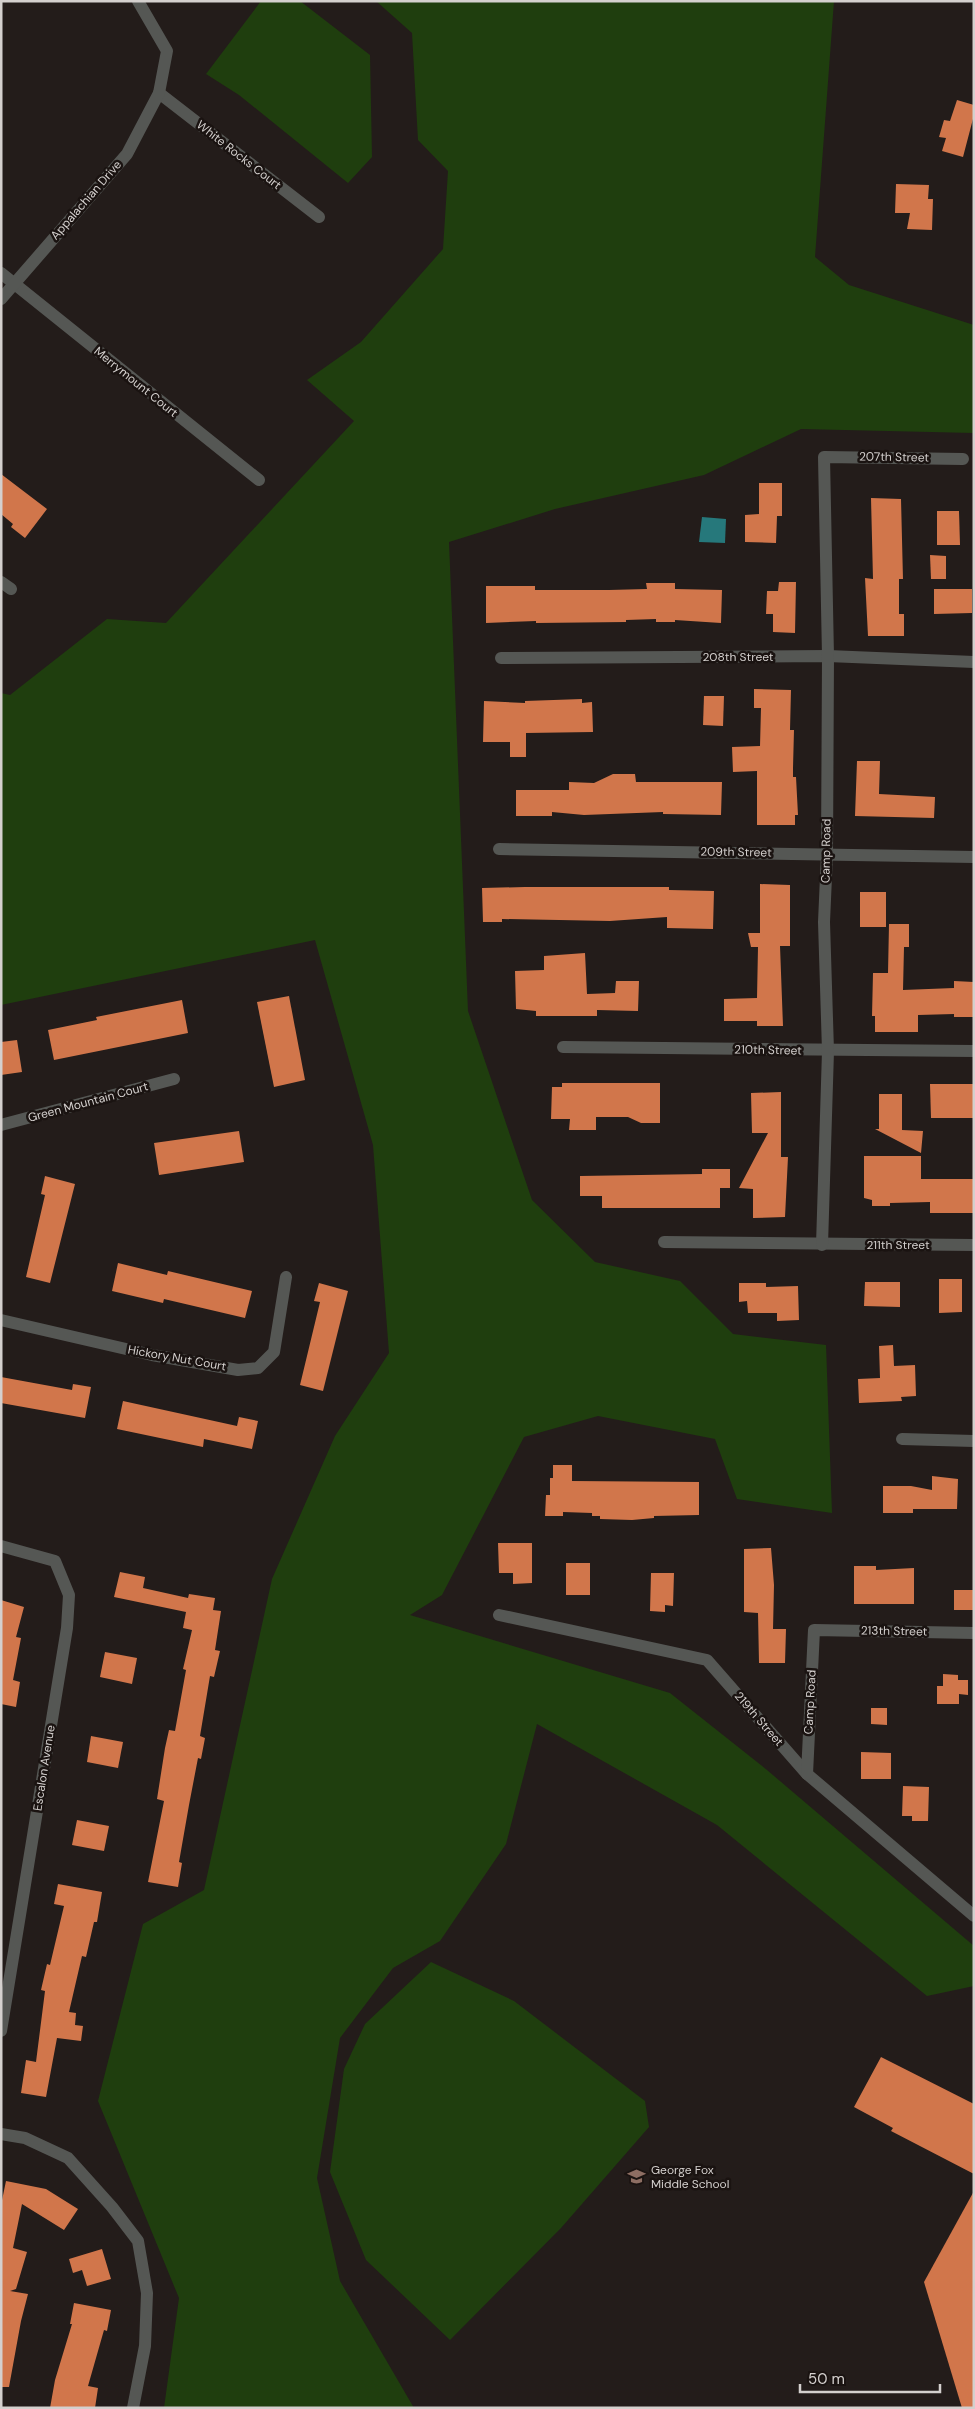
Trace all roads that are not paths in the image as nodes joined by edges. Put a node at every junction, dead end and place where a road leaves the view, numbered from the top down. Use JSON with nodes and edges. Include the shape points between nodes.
{"nodes":[{"id":1,"x":138,"y":1,"type":"edge"},
{"id":2,"x":159,"y":93,"type":"junction"},
{"id":3,"x":319,"y":217,"type":"dead end"},
{"id":4,"x":1,"y":273,"type":"edge"},
{"id":5,"x":14,"y":284,"type":"junction"},
{"id":6,"x":1,"y":299,"type":"edge"},
{"id":7,"x":824,"y":457,"type":"joint"},
{"id":8,"x":963,"y":459,"type":"dead end"},
{"id":9,"x":259,"y":480,"type":"dead end"},
{"id":10,"x":828,"y":656,"type":"junction"},
{"id":11,"x":501,"y":658,"type":"dead end"},
{"id":12,"x":974,"y":662,"type":"edge"},
{"id":13,"x":499,"y":849,"type":"dead end"},
{"id":14,"x":827,"y":854,"type":"junction"},
{"id":15,"x":974,"y":857,"type":"edge"},
{"id":16,"x":563,"y":1047,"type":"dead end"},
{"id":17,"x":828,"y":1051,"type":"junction"},
{"id":18,"x":974,"y":1051,"type":"edge"},
{"id":19,"x":174,"y":1079,"type":"dead end"},
{"id":20,"x":1,"y":1125,"type":"edge"},
{"id":21,"x":664,"y":1242,"type":"dead end"},
{"id":22,"x":822,"y":1245,"type":"junction"},
{"id":23,"x":974,"y":1245,"type":"edge"},
{"id":24,"x":286,"y":1277,"type":"dead end"},
{"id":25,"x":1,"y":1320,"type":"edge"},
{"id":26,"x":902,"y":1439,"type":"dead end"},
{"id":27,"x":974,"y":1441,"type":"edge"},
{"id":28,"x":1,"y":1546,"type":"edge"},
{"id":29,"x":499,"y":1615,"type":"dead end"},
{"id":30,"x":814,"y":1630,"type":"joint"},
{"id":31,"x":974,"y":1633,"type":"edge"},
{"id":32,"x":806,"y":1774,"type":"junction"},
{"id":33,"x":974,"y":1916,"type":"edge"},
{"id":34,"x":1,"y":2031,"type":"edge"},
{"id":35,"x":1,"y":2134,"type":"edge"},
{"id":36,"x":133,"y":2408,"type":"edge"}],
"edges":[{"from":1,"to":2,"type":"street","name":"Appalachian Drive","via":[[167,50]]},
{"from":2,"to":3,"type":"street","name":"White Rocks Court"},
{"from":2,"to":5,"type":"street","name":"Appalachian Drive","via":[[127,154]]},
{"from":4,"to":5,"type":"street","name":"Merrymount Court"},
{"from":5,"to":6,"type":"street","name":"Appalachian Drive"},
{"from":5,"to":9,"type":"street","name":"Merrymount Court"},
{"from":7,"to":8,"type":"street","name":"207th Street"},
{"from":7,"to":10,"type":"street","name":"Camp Road"},
{"from":10,"to":11,"type":"street","name":"208th Street"},
{"from":10,"to":12,"type":"street","name":"208th Street"},
{"from":10,"to":14,"type":"street","name":"Camp Road"},
{"from":13,"to":14,"type":"street","name":"209th Street"},
{"from":14,"to":15,"type":"street","name":"209th Street"},
{"from":14,"to":17,"type":"street","name":"Camp Road","via":[[824,922]]},
{"from":16,"to":17,"type":"street","name":"210th Street"},
{"from":17,"to":18,"type":"street","name":"210th Street"},
{"from":17,"to":22,"type":"street","name":"Camp Road"},
{"from":19,"to":20,"type":"street","name":"Green Mountain Court"},
{"from":21,"to":22,"type":"street","name":"211th Street"},
{"from":22,"to":23,"type":"street","name":"211th Street"},
{"from":24,"to":25,"type":"street","name":"Hickory Nut Court","via":[[274,1352],[258,1368],[238,1370],[152,1355]]},
{"from":26,"to":27,"type":"street"},
{"from":28,"to":34,"type":"street","name":"Escalon Avenue","via":[[55,1561],[69,1595],[66,1637]]},
{"from":29,"to":32,"type":"street","name":"219th Street","via":[[707,1660]]},
{"from":30,"to":31,"type":"street","name":"213th Street"},
{"from":30,"to":32,"type":"street","name":"Camp Road"},
{"from":32,"to":33,"type":"street","name":"219th Street"},
{"from":35,"to":36,"type":"street","via":[[25,2138],[68,2158],[138,2241],[147,2293],[145,2346]]}]}
